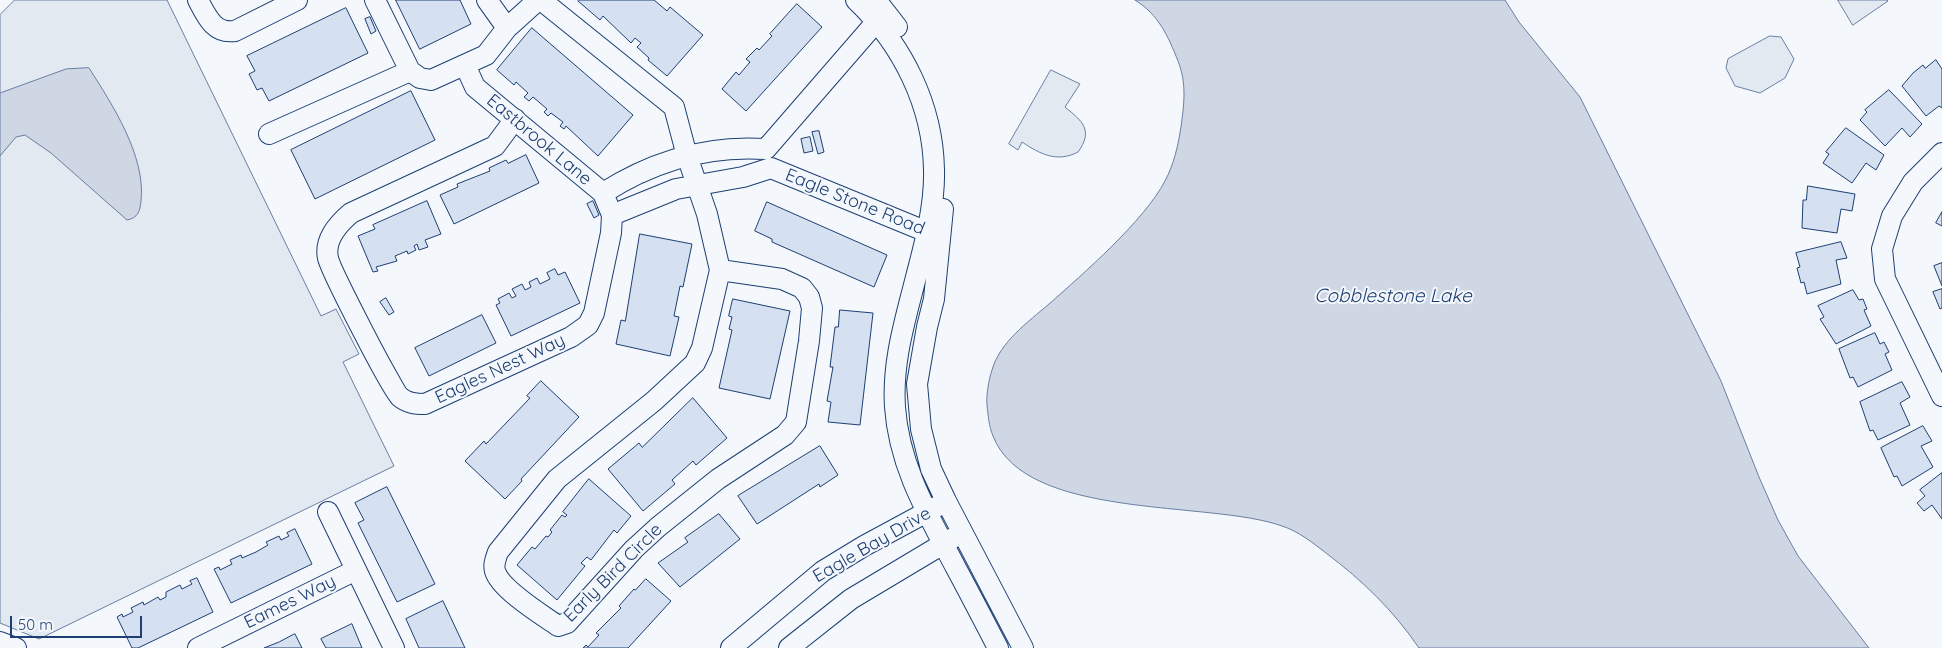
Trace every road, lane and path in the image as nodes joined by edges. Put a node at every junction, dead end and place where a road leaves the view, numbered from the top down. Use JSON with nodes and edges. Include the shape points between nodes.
{"nodes":[{"id":1,"x":198,"y":0,"type":"edge"},
{"id":2,"x":297,"y":0,"type":"edge"},
{"id":3,"x":375,"y":0,"type":"edge"},
{"id":4,"x":487,"y":0,"type":"edge"},
{"id":5,"x":539,"y":0,"type":"edge"},
{"id":6,"x":856,"y":0,"type":"edge"},
{"id":7,"x":879,"y":11,"type":"edge"},
{"id":8,"x":507,"y":28,"type":"junction"},
{"id":9,"x":465,"y":65,"type":"junction"},
{"id":10,"x":410,"y":71,"type":"junction"},
{"id":11,"x":515,"y":119,"type":"junction"},
{"id":12,"x":269,"y":134,"type":"dead end"},
{"id":13,"x":766,"y":149,"type":"junction"},
{"id":14,"x":1942,"y":153,"type":"edge"},
{"id":15,"x":687,"y":156,"type":"junction"},
{"id":16,"x":771,"y":168,"type":"junction"},
{"id":17,"x":697,"y":184,"type":"junction"},
{"id":18,"x":603,"y":194,"type":"junction"},
{"id":19,"x":612,"y":215,"type":"junction"},
{"id":20,"x":933,"y":234,"type":"junction"},
{"id":21,"x":720,"y":270,"type":"junction"},
{"id":22,"x":895,"y":380,"type":"junction"},
{"id":23,"x":917,"y":384,"type":"junction"},
{"id":24,"x":1942,"y":396,"type":"edge"},
{"id":25,"x":946,"y":501,"type":"junction"},
{"id":26,"x":328,"y":512,"type":"dead end"},
{"id":27,"x":927,"y":513,"type":"junction"},
{"id":28,"x":962,"y":533,"type":"junction"},
{"id":29,"x":943,"y":544,"type":"junction"},
{"id":30,"x":356,"y":570,"type":"junction"},
{"id":31,"x":0,"y":642,"type":"edge"},
{"id":32,"x":16,"y":648,"type":"edge"},
{"id":33,"x":198,"y":648,"type":"edge"},
{"id":34,"x":394,"y":648,"type":"edge"},
{"id":35,"x":731,"y":648,"type":"edge"},
{"id":36,"x":789,"y":648,"type":"edge"},
{"id":37,"x":998,"y":648,"type":"edge"},
{"id":38,"x":1023,"y":648,"type":"edge"}],
"edges":[{"from":1,"to":2,"type":"street","via":[[216,28],[235,32]]},
{"from":3,"to":10,"type":"street"},
{"from":4,"to":8,"type":"street"},
{"from":5,"to":8,"type":"street"},
{"from":5,"to":15,"type":"street","name":"Early Bird Circle","via":[[674,107]]},
{"from":6,"to":7,"type":"street"},
{"from":7,"to":13,"type":"street"},
{"from":7,"to":20,"type":"street","via":[[903,36],[922,74],[933,108],[945,170]]},
{"from":8,"to":9,"type":"street","via":[[486,55]]},
{"from":9,"to":10,"type":"street","via":[[431,80]]},
{"from":9,"to":11,"type":"street","name":"Eastbrook Lane","via":[[475,87]]},
{"from":10,"to":12,"type":"street"},
{"from":11,"to":18,"type":"street","name":"Eastbrook Lane"},
{"from":11,"to":19,"type":"street","name":"Eagles Nest Way","via":[[496,146],[351,213],[337,224],[331,237],[328,258],[398,396],[412,404],[425,404],[570,337],[588,325],[601,284]]},
{"from":13,"to":15,"type":"street","via":[[726,149]]},
{"from":13,"to":16,"type":"street","name":"Eagle Stone Road"},
{"from":14,"to":24,"type":"street","via":[[1913,182],[1892,216],[1882,250],[1885,280]]},
{"from":15,"to":17,"type":"street","name":"Early Bird Circle"},
{"from":15,"to":18,"type":"street","via":[[654,165],[626,178]]},
{"from":16,"to":17,"type":"street","name":"Eagle Stone Road","via":[[743,177]]},
{"from":16,"to":20,"type":"street","name":"Eagle Stone Road"},
{"from":17,"to":19,"type":"street","name":"Eagle Stone Road"},
{"from":17,"to":21,"type":"street","name":"Early Bird Circle"},
{"from":18,"to":19,"type":"street","name":"Eastbrook Lane"},
{"from":20,"to":22,"type":"street","via":[[898,348]]},
{"from":20,"to":23,"type":"street","via":[[934,299]]},
{"from":21,"to":21,"type":"street","name":"Early Bird Circle","via":[[782,278],[802,288],[808,297],[812,308],[810,333],[796,422],[786,435],[691,499],[634,549],[567,623],[558,626],[503,584],[495,572],[498,552],[557,479],[695,364],[702,348]]},
{"from":22,"to":23,"type":"street"},
{"from":22,"to":27,"type":"street","via":[[897,427],[903,452]]},
{"from":23,"to":25,"type":"street","via":[[920,430],[931,469]]},
{"from":25,"to":27,"type":"street","name":"Eagle Bay Drive"},
{"from":25,"to":28,"type":"street"},
{"from":26,"to":30,"type":"street","name":"Eames Way"},
{"from":27,"to":29,"type":"street"},
{"from":27,"to":35,"type":"street","name":"Eagle Bay Drive","via":[[823,571]]},
{"from":28,"to":29,"type":"street","name":"Eagle Bay Drive"},
{"from":28,"to":38,"type":"street"},
{"from":29,"to":36,"type":"street","name":"Eagle Bay Drive","via":[[850,599]]},
{"from":29,"to":37,"type":"street"},
{"from":30,"to":33,"type":"street","name":"Eames Way"},
{"from":30,"to":34,"type":"street","name":"Eames Way"},
{"from":31,"to":32,"type":"street"}]}
